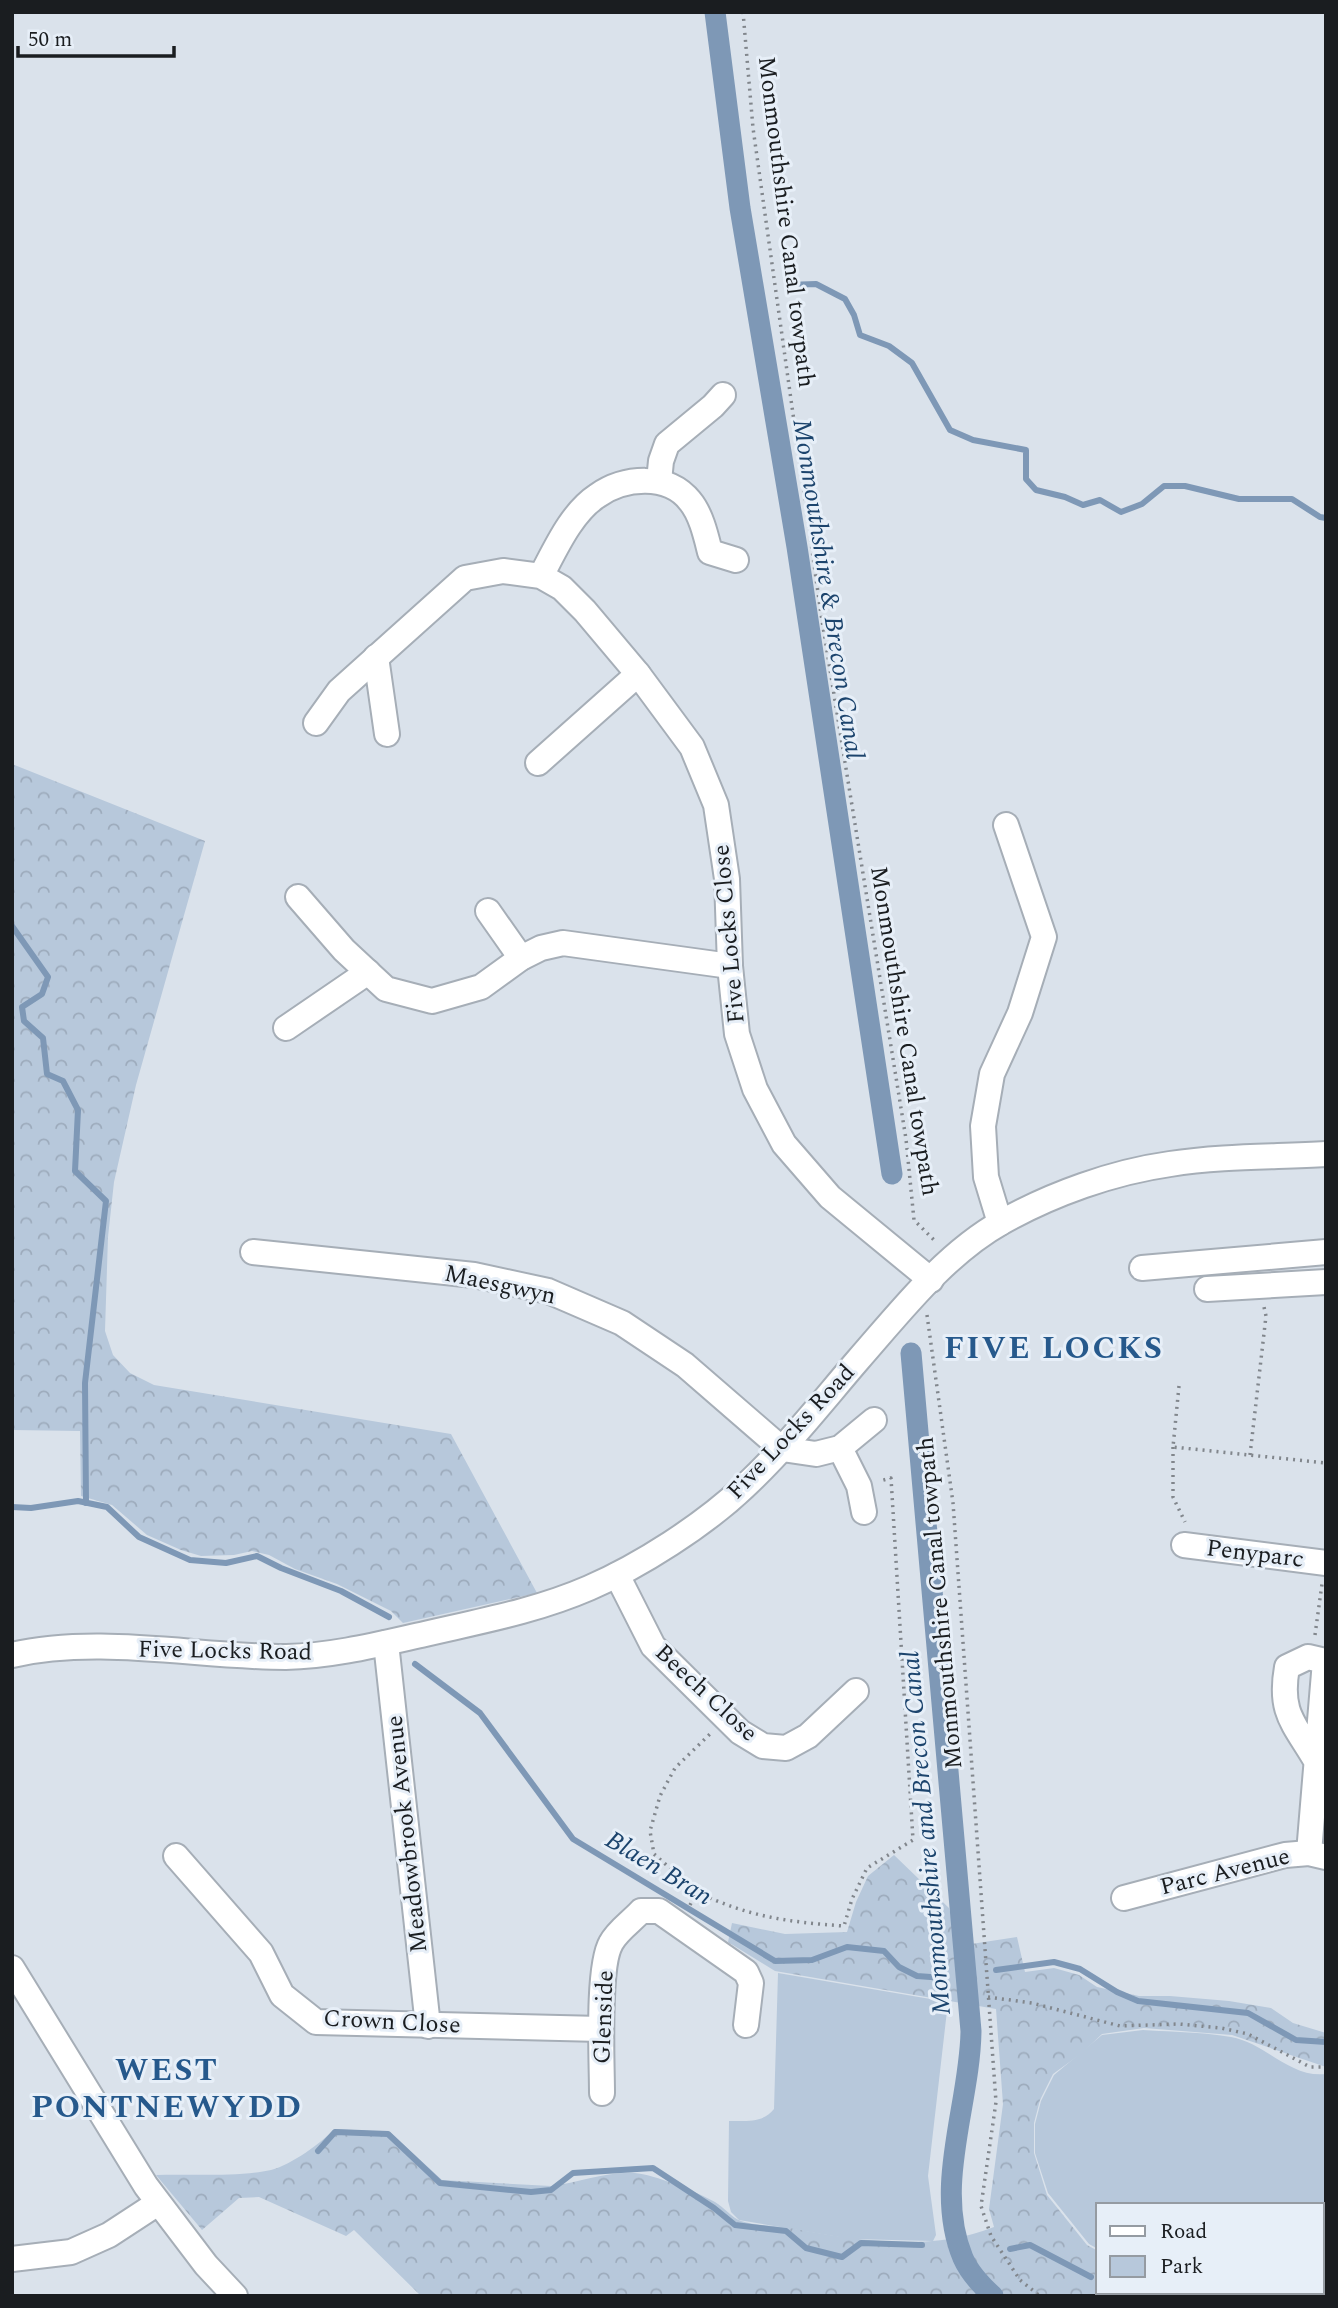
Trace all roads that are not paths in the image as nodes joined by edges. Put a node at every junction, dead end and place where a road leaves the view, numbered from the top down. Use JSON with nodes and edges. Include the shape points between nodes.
{"nodes":[{"id":1,"x":723,"y":395,"type":"dead end"},
{"id":2,"x":659,"y":481,"type":"junction"},
{"id":3,"x":736,"y":560,"type":"dead end"},
{"id":4,"x":541,"y":576,"type":"junction"},
{"id":5,"x":376,"y":657,"type":"junction"},
{"id":6,"x":638,"y":674,"type":"junction"},
{"id":7,"x":316,"y":723,"type":"dead end"},
{"id":8,"x":387,"y":734,"type":"dead end"},
{"id":9,"x":538,"y":763,"type":"dead end"},
{"id":10,"x":1006,"y":825,"type":"dead end"},
{"id":11,"x":298,"y":897,"type":"dead end"},
{"id":12,"x":488,"y":911,"type":"dead end"},
{"id":13,"x":521,"y":958,"type":"junction"},
{"id":14,"x":730,"y":966,"type":"junction"},
{"id":15,"x":368,"y":972,"type":"junction"},
{"id":16,"x":286,"y":1028,"type":"dead end"},
{"id":17,"x":1326,"y":1154,"type":"edge"},
{"id":18,"x":1000,"y":1223,"type":"junction"},
{"id":19,"x":253,"y":1252,"type":"dead end"},
{"id":20,"x":1326,"y":1252,"type":"edge"},
{"id":21,"x":1142,"y":1268,"type":"dead end"},
{"id":22,"x":931,"y":1280,"type":"junction"},
{"id":23,"x":1326,"y":1282,"type":"edge"},
{"id":24,"x":1207,"y":1289,"type":"dead end"},
{"id":25,"x":874,"y":1420,"type":"dead end"},
{"id":26,"x":840,"y":1448,"type":"junction"},
{"id":27,"x":782,"y":1449,"type":"junction"},
{"id":28,"x":864,"y":1512,"type":"dead end"},
{"id":29,"x":1189,"y":1546,"type":"road end"},
{"id":30,"x":1325,"y":1563,"type":"edge"},
{"id":31,"x":617,"y":1575,"type":"junction"},
{"id":32,"x":386,"y":1643,"type":"junction"},
{"id":33,"x":12,"y":1656,"type":"edge"},
{"id":34,"x":1321,"y":1667,"type":"edge"},
{"id":35,"x":856,"y":1691,"type":"dead end"},
{"id":36,"x":1315,"y":1759,"type":"junction"},
{"id":37,"x":1317,"y":1855,"type":"edge"},
{"id":38,"x":176,"y":1856,"type":"dead end"},
{"id":39,"x":1124,"y":1898,"type":"dead end"},
{"id":40,"x":12,"y":1968,"type":"edge"},
{"id":41,"x":428,"y":2025,"type":"junction"},
{"id":42,"x":746,"y":2025,"type":"dead end"},
{"id":43,"x":601,"y":2029,"type":"junction"},
{"id":44,"x":602,"y":2093,"type":"dead end"},
{"id":45,"x":158,"y":2203,"type":"junction"},
{"id":46,"x":12,"y":2259,"type":"edge"},
{"id":47,"x":235,"y":2296,"type":"edge"}],
"edges":[{"from":1,"to":2,"type":"street","via":[[667,444]]},
{"from":2,"to":3,"type":"street","via":[[681,491],[692,504],[710,552]]},
{"from":2,"to":4,"type":"street","via":[[629,482],[596,496],[568,526]]},
{"from":4,"to":5,"type":"street","name":"Five Locks Close","via":[[503,572],[465,578]]},
{"from":4,"to":6,"type":"street","name":"Five Locks Close","via":[[562,588],[585,611]]},
{"from":5,"to":7,"type":"street","name":"Five Locks Close","via":[[339,691]]},
{"from":5,"to":8,"type":"street"},
{"from":6,"to":9,"type":"street"},
{"from":6,"to":14,"type":"street","name":"Five Locks Close","via":[[692,747],[716,806],[727,879]]},
{"from":10,"to":18,"type":"street","via":[[1044,937],[1020,1013],[992,1074],[983,1126],[986,1178]]},
{"from":11,"to":15,"type":"street"},
{"from":12,"to":13,"type":"street"},
{"from":13,"to":14,"type":"street","via":[[563,943]]},
{"from":13,"to":15,"type":"street","via":[[481,987],[432,1001],[386,989]]},
{"from":14,"to":22,"type":"street","name":"Five Locks Close","via":[[737,1034],[755,1089],[784,1143],[830,1197]]},
{"from":15,"to":16,"type":"street"},
{"from":17,"to":18,"type":"street","name":"Five Locks Road","via":[[1169,1164],[1104,1179]]},
{"from":18,"to":22,"type":"street","name":"Five Locks Road"},
{"from":19,"to":27,"type":"street","name":"Maesgwyn","via":[[474,1275],[548,1291],[622,1324],[685,1365]]},
{"from":20,"to":21,"type":"street"},
{"from":22,"to":27,"type":"street","name":"Five Locks Road"},
{"from":23,"to":24,"type":"street"},
{"from":25,"to":26,"type":"street"},
{"from":26,"to":27,"type":"street","via":[[816,1454]]},
{"from":26,"to":28,"type":"street","via":[[859,1486]]},
{"from":27,"to":31,"type":"street","name":"Five Locks Road","via":[[742,1490]]},
{"from":29,"to":30,"type":"street","name":"Penyparc"},
{"from":31,"to":32,"type":"street","name":"Five Locks Road","via":[[542,1607]]},
{"from":31,"to":35,"type":"street","name":"Beech Close","via":[[653,1646],[740,1732],[763,1746],[786,1748],[808,1736]]},
{"from":32,"to":33,"type":"street","name":"Five Locks Road","via":[[289,1657],[97,1647]]},
{"from":32,"to":41,"type":"street","name":"Meadowbrook Avenue"},
{"from":34,"to":36,"type":"street"},
{"from":34,"to":36,"type":"street","via":[[1307,1657],[1287,1667],[1283,1688],[1286,1711]]},
{"from":36,"to":37,"type":"street"},
{"from":37,"to":39,"type":"street","name":"Parc Avenue","via":[[1285,1855]]},
{"from":38,"to":41,"type":"street","name":"Crown Close","via":[[261,1953],[282,1995],[316,2022]]},
{"from":40,"to":45,"type":"street"},
{"from":41,"to":43,"type":"street","name":"Crown Close"},
{"from":42,"to":43,"type":"street","name":"Glenside","via":[[751,1983],[746,1972],[659,1912],[641,1911],[611,1942],[605,1961]]},
{"from":43,"to":44,"type":"street","name":"Glenside"},
{"from":45,"to":46,"type":"street","via":[[109,2235],[71,2252]]},
{"from":45,"to":47,"type":"street"}]}
